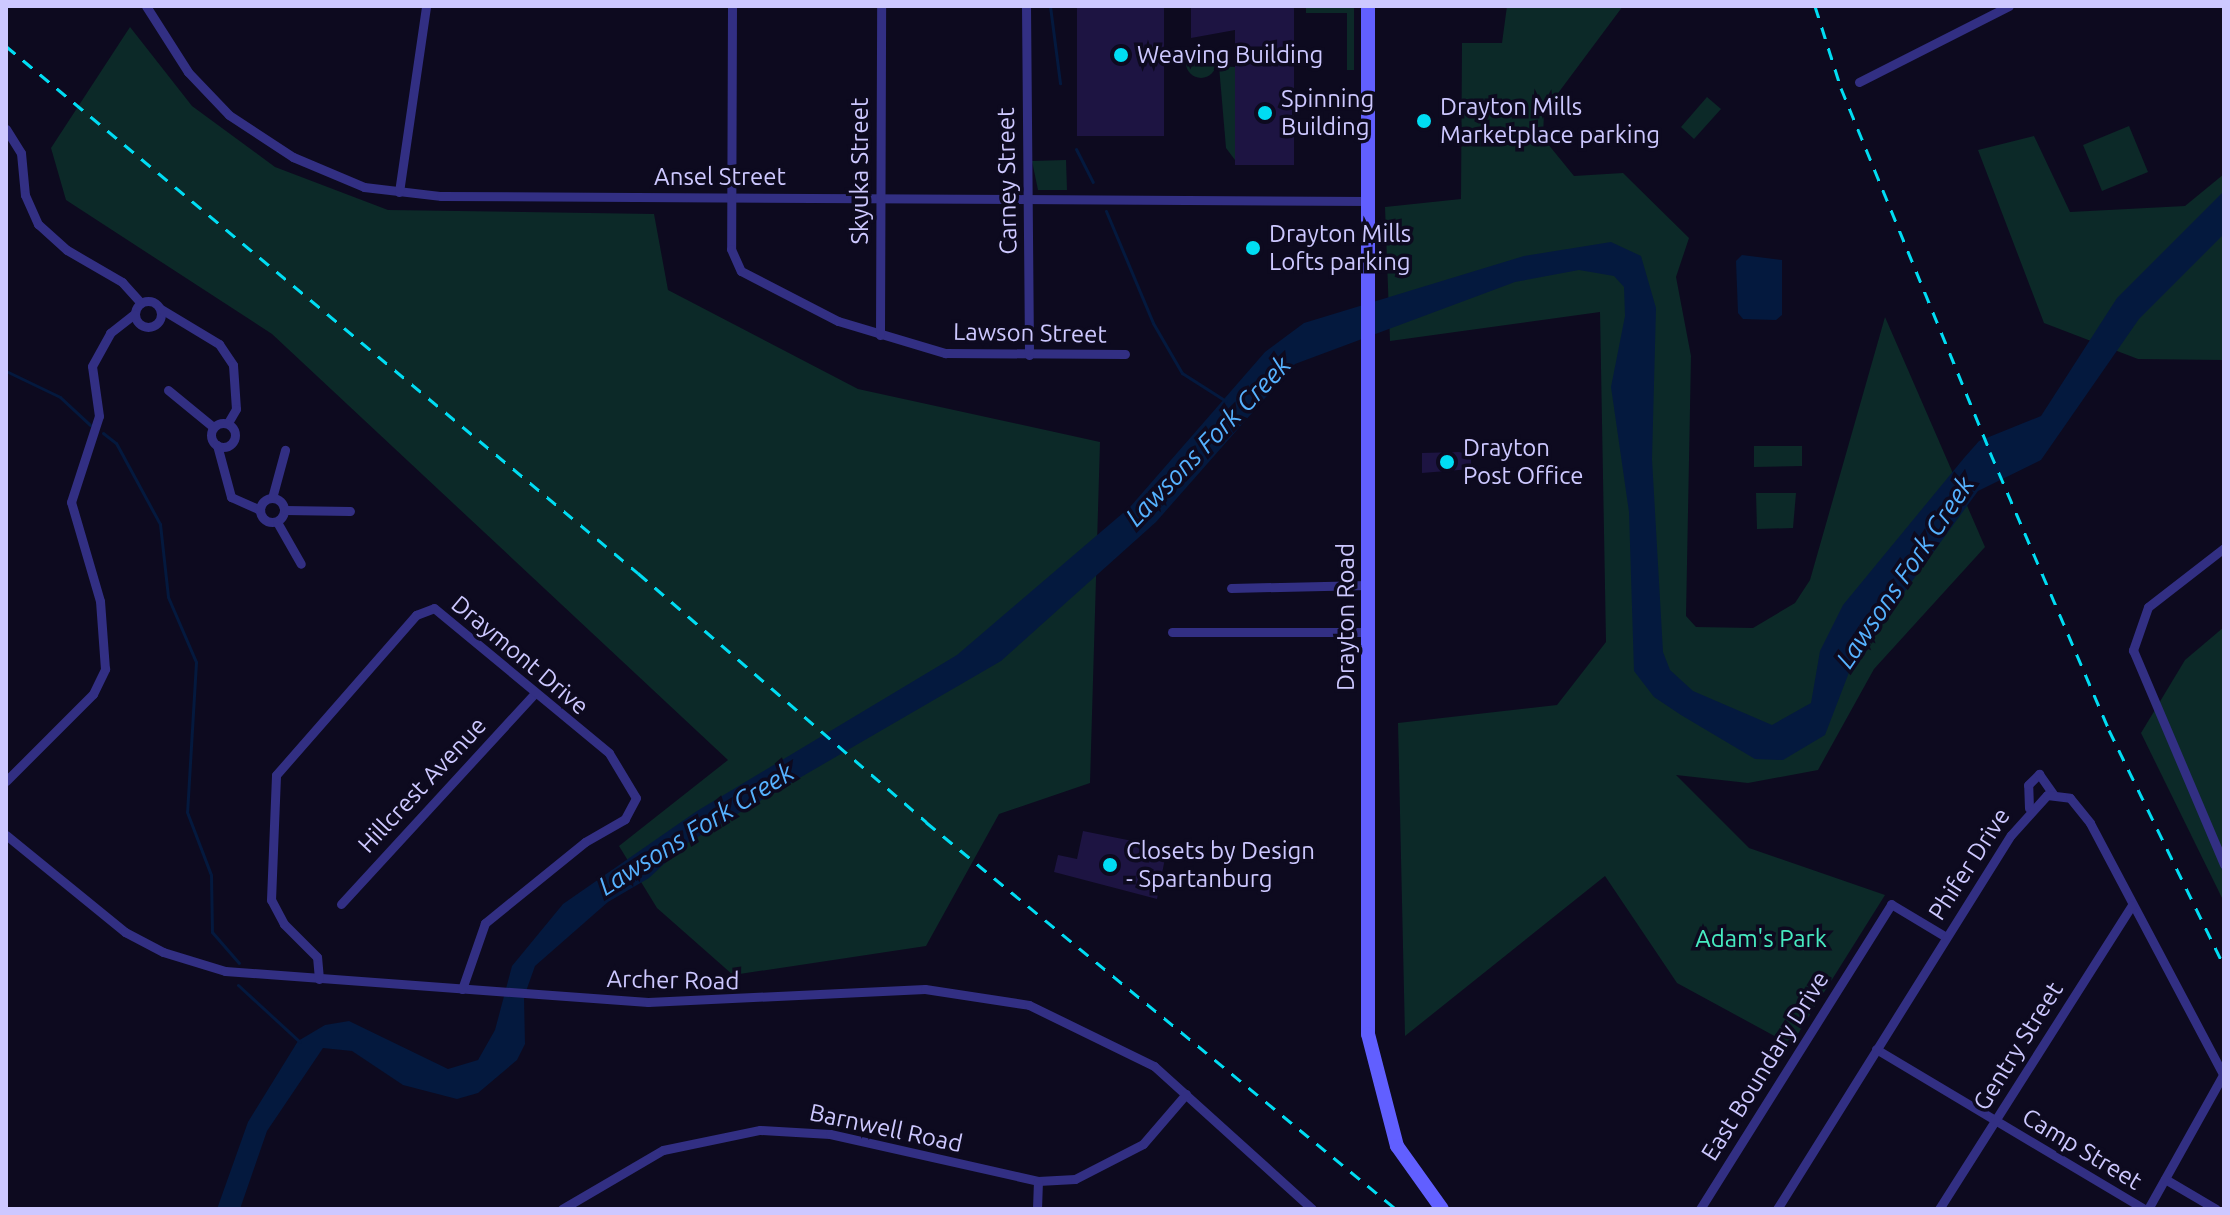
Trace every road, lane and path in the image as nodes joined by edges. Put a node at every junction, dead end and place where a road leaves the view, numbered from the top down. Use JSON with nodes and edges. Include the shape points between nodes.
{"nodes":[{"id":1,"x":146,"y":6,"type":"edge"},
{"id":2,"x":426,"y":6,"type":"edge"},
{"id":3,"x":732,"y":6,"type":"edge"},
{"id":4,"x":881,"y":6,"type":"edge"},
{"id":5,"x":1026,"y":6,"type":"edge"},
{"id":6,"x":1368,"y":6,"type":"edge"},
{"id":7,"x":2009,"y":6,"type":"edge"},
{"id":8,"x":1859,"y":82,"type":"dead end"},
{"id":9,"x":6,"y":129,"type":"edge"},
{"id":10,"x":399,"y":192,"type":"junction"},
{"id":11,"x":1027,"y":195,"type":"junction"},
{"id":12,"x":881,"y":196,"type":"junction"},
{"id":13,"x":731,"y":197,"type":"junction"},
{"id":14,"x":1369,"y":201,"type":"junction"},
{"id":15,"x":141,"y":303,"type":"junction"},
{"id":16,"x":161,"y":309,"type":"junction"},
{"id":17,"x":134,"y":314,"type":"junction"},
{"id":18,"x":880,"y":335,"type":"junction"},
{"id":19,"x":1125,"y":354,"type":"dead end"},
{"id":20,"x":1029,"y":355,"type":"junction"},
{"id":21,"x":168,"y":390,"type":"dead end"},
{"id":22,"x":228,"y":423,"type":"junction"},
{"id":23,"x":213,"y":427,"type":"junction"},
{"id":24,"x":217,"y":445,"type":"junction"},
{"id":25,"x":285,"y":450,"type":"dead end"},
{"id":26,"x":272,"y":498,"type":"junction"},
{"id":27,"x":260,"y":510,"type":"junction"},
{"id":28,"x":285,"y":510,"type":"junction"},
{"id":29,"x":350,"y":511,"type":"dead end"},
{"id":30,"x":277,"y":522,"type":"junction"},
{"id":31,"x":2224,"y":548,"type":"edge"},
{"id":32,"x":301,"y":564,"type":"dead end"},
{"id":33,"x":1368,"y":585,"type":"junction"},
{"id":34,"x":1231,"y":588,"type":"dead end"},
{"id":35,"x":1172,"y":632,"type":"dead end"},
{"id":36,"x":1367,"y":632,"type":"junction"},
{"id":37,"x":535,"y":693,"type":"junction"},
{"id":38,"x":6,"y":781,"type":"edge"},
{"id":39,"x":2053,"y":794,"type":"junction"},
{"id":40,"x":2029,"y":808,"type":"junction"},
{"id":41,"x":6,"y":835,"type":"edge"},
{"id":42,"x":2224,"y":864,"type":"edge"},
{"id":43,"x":341,"y":904,"type":"dead end"},
{"id":44,"x":2132,"y":905,"type":"junction"},
{"id":45,"x":1946,"y":937,"type":"junction"},
{"id":46,"x":319,"y":979,"type":"junction"},
{"id":47,"x":462,"y":989,"type":"junction"},
{"id":48,"x":1876,"y":1049,"type":"junction"},
{"id":49,"x":2224,"y":1074,"type":"edge"},
{"id":50,"x":1186,"y":1094,"type":"junction"},
{"id":51,"x":1995,"y":1120,"type":"junction"},
{"id":52,"x":2165,"y":1179,"type":"junction"},
{"id":53,"x":1038,"y":1181,"type":"junction"},
{"id":54,"x":562,"y":1209,"type":"edge"},
{"id":55,"x":1037,"y":1209,"type":"edge"},
{"id":56,"x":1312,"y":1209,"type":"edge"},
{"id":57,"x":1442,"y":1209,"type":"edge"},
{"id":58,"x":1700,"y":1209,"type":"edge"},
{"id":59,"x":1777,"y":1209,"type":"edge"},
{"id":60,"x":1939,"y":1209,"type":"edge"},
{"id":61,"x":2146,"y":1209,"type":"edge"},
{"id":62,"x":2216,"y":1209,"type":"edge"}],
"edges":[{"from":1,"to":10,"type":"street","name":"Ansel Street","via":[[188,72],[252,133],[326,174]]},
{"from":2,"to":10,"type":"street"},
{"from":3,"to":13,"type":"street","name":"Lawson Street"},
{"from":4,"to":12,"type":"street","name":"Skyuka Street"},
{"from":5,"to":11,"type":"street","name":"Carney Street"},
{"from":6,"to":14,"type":"main road","name":"Drayton Road"},
{"from":7,"to":8,"type":"street"},
{"from":9,"to":15,"type":"street","via":[[21,153],[25,195],[38,224],[67,250],[122,282]]},
{"from":10,"to":13,"type":"street","name":"Ansel Street"},
{"from":11,"to":12,"type":"street","name":"Ansel Street"},
{"from":11,"to":14,"type":"street","name":"Ansel Street"},
{"from":11,"to":20,"type":"street","name":"Carney Street"},
{"from":12,"to":13,"type":"street","name":"Ansel Street"},
{"from":12,"to":18,"type":"street","name":"Skyuka Street"},
{"from":13,"to":18,"type":"street","name":"Lawson Street","via":[[731,249],[741,271],[780,295]]},
{"from":14,"to":33,"type":"main road","name":"Drayton Road"},
{"from":15,"to":16,"type":"street","via":[[149,301]]},
{"from":15,"to":17,"type":"street"},
{"from":16,"to":17,"type":"street","via":[[158,324],[148,328]]},
{"from":16,"to":22,"type":"street","via":[[219,344],[233,365],[236,409]]},
{"from":17,"to":38,"type":"street","via":[[110,333],[92,366],[99,416],[71,502],[100,601],[105,669],[93,694]]},
{"from":18,"to":20,"type":"street","name":"Lawson Street","via":[[945,353]]},
{"from":19,"to":20,"type":"street","name":"Lawson Street"},
{"from":21,"to":23,"type":"street"},
{"from":22,"to":23,"type":"street"},
{"from":22,"to":24,"type":"street","via":[[236,435],[232,443]]},
{"from":23,"to":24,"type":"street"},
{"from":24,"to":27,"type":"street","via":[[231,497]]},
{"from":25,"to":26,"type":"street"},
{"from":26,"to":27,"type":"street"},
{"from":26,"to":28,"type":"street"},
{"from":27,"to":30,"type":"street","via":[[263,519]]},
{"from":28,"to":29,"type":"street"},
{"from":28,"to":30,"type":"street"},
{"from":30,"to":32,"type":"street"},
{"from":31,"to":42,"type":"street","via":[[2155,600],[2136,627],[2133,650]]},
{"from":33,"to":34,"type":"street"},
{"from":33,"to":36,"type":"main road","name":"Drayton Road"},
{"from":35,"to":36,"type":"street"},
{"from":36,"to":57,"type":"main road","name":"Drayton Road","via":[[1368,1034],[1391,1131]]},
{"from":37,"to":43,"type":"street","name":"Hillcrest Avenue"},
{"from":37,"to":46,"type":"street","name":"Draymont Drive","via":[[443,613],[424,609],[282,761],[273,791],[269,890],[284,924],[317,957]]},
{"from":37,"to":47,"type":"street","name":"Draymont Drive","via":[[620,765],[636,803],[625,819],[585,842],[485,923]]},
{"from":39,"to":40,"type":"street","name":"Phifer Drive"},
{"from":39,"to":40,"type":"street","via":[[2039,774],[2028,785]]},
{"from":39,"to":44,"type":"street","via":[[2067,796],[2082,812]]},
{"from":40,"to":45,"type":"street","name":"Phifer Drive"},
{"from":41,"to":46,"type":"street","name":"Archer Road","via":[[107,920],[163,952],[225,971]]},
{"from":44,"to":49,"type":"street"},
{"from":44,"to":51,"type":"street","name":"Gentry Street"},
{"from":45,"to":48,"type":"street","name":"Phifer Drive"},
{"from":45,"to":58,"type":"street","name":"East Boundary Drive","via":[[1891,904]]},
{"from":46,"to":47,"type":"street","name":"Archer Road"},
{"from":47,"to":50,"type":"street","name":"Archer Road","via":[[706,1003],[886,990],[976,993],[1079,1025],[1154,1066]]},
{"from":48,"to":51,"type":"street","name":"Camp Street"},
{"from":48,"to":59,"type":"street","name":"Phifer Drive"},
{"from":49,"to":52,"type":"street"},
{"from":50,"to":53,"type":"street","name":"Barnwell Road","via":[[1159,1129],[1126,1157],[1086,1176]]},
{"from":50,"to":56,"type":"street","name":"Archer Road"},
{"from":51,"to":60,"type":"street","name":"Gentry Street"},
{"from":51,"to":61,"type":"street","name":"Camp Street"},
{"from":52,"to":61,"type":"street"},
{"from":52,"to":62,"type":"street","name":"Camp Street"},
{"from":53,"to":54,"type":"street","name":"Barnwell Road","via":[[830,1134],[760,1130],[663,1150]]},
{"from":53,"to":55,"type":"street"}]}
